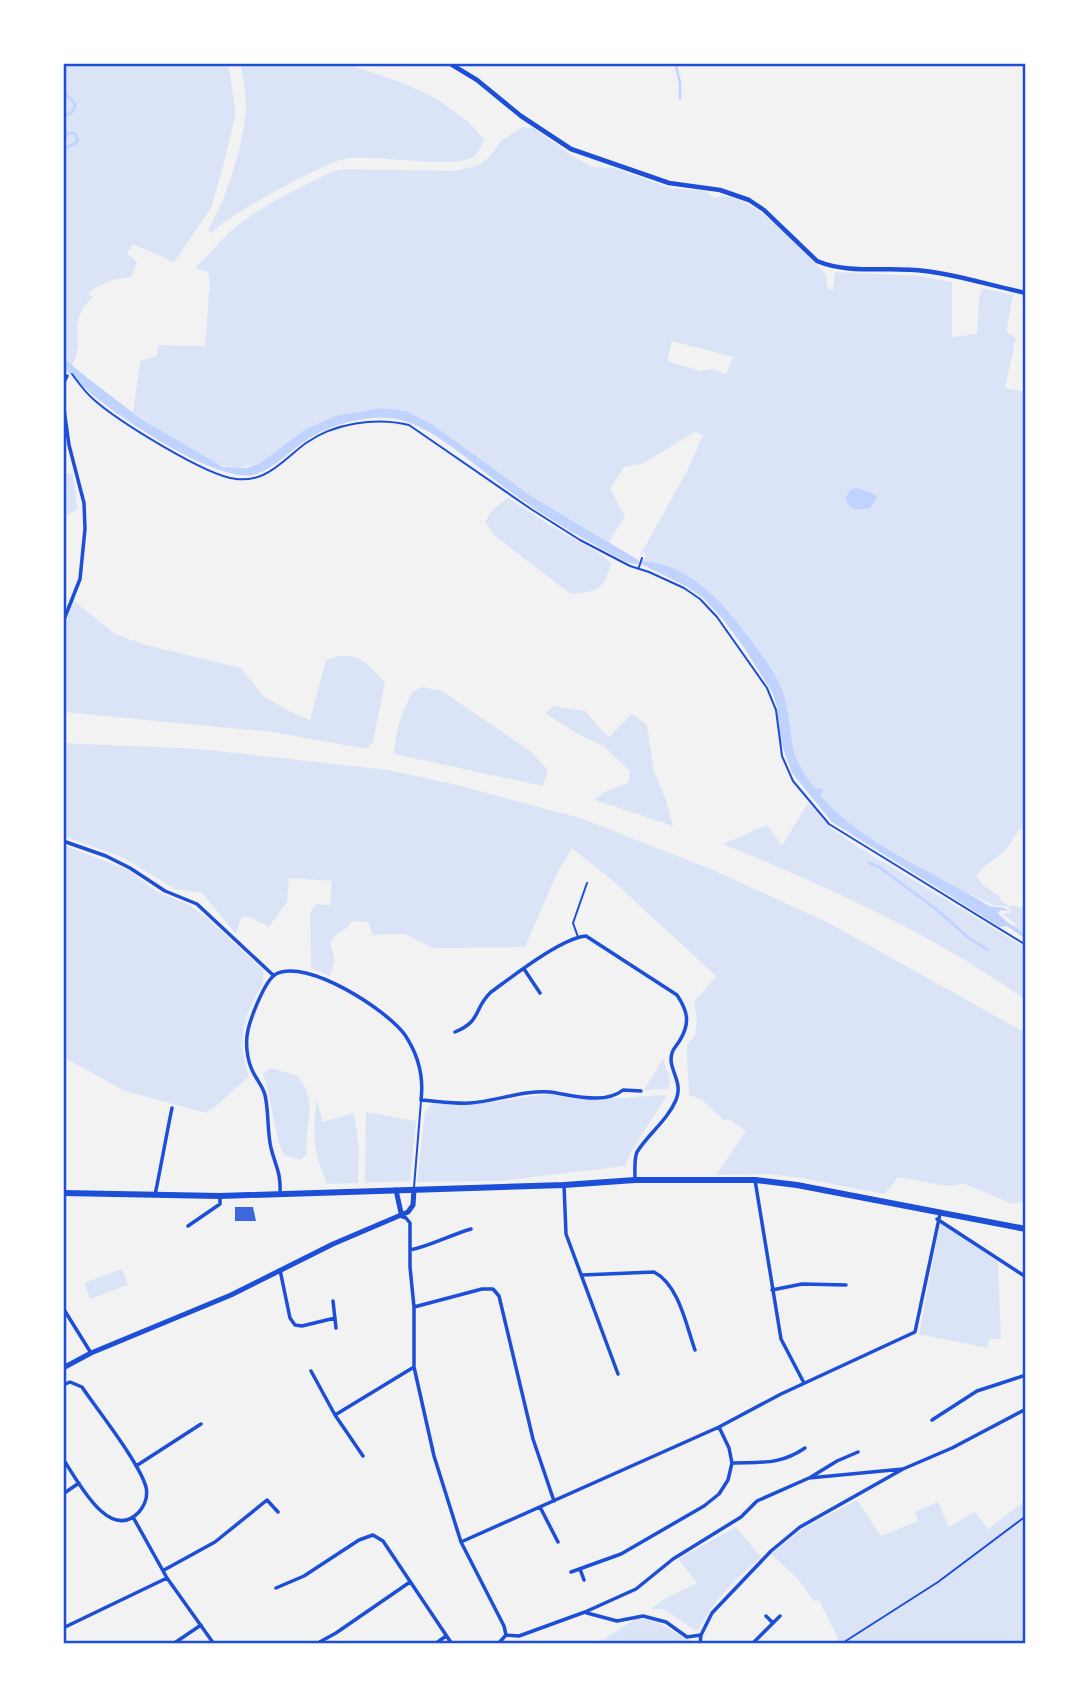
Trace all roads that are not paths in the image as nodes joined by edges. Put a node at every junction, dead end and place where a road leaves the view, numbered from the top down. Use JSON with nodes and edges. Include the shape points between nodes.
{"nodes":[{"id":1,"x":449,"y":63,"type":"edge"},
{"id":2,"x":1026,"y":293,"type":"edge"},
{"id":3,"x":67,"y":376,"type":"road end"},
{"id":4,"x":63,"y":384,"type":"edge"},
{"id":5,"x":63,"y":402,"type":"edge"},
{"id":6,"x":63,"y":622,"type":"edge"},
{"id":7,"x":63,"y":841,"type":"edge"},
{"id":8,"x":587,"y":883,"type":"dead end"},
{"id":9,"x":578,"y":937,"type":"junction"},
{"id":10,"x":524,"y":969,"type":"junction"},
{"id":11,"x":273,"y":975,"type":"junction"},
{"id":12,"x":540,"y":993,"type":"dead end"},
{"id":13,"x":455,"y":1032,"type":"dead end"},
{"id":14,"x":641,"y":1091,"type":"dead end"},
{"id":15,"x":421,"y":1100,"type":"junction"},
{"id":16,"x":173,"y":1108,"type":"dead end"},
{"id":17,"x":171,"y":1115,"type":"junction"},
{"id":18,"x":178,"y":1117,"type":"dead end"},
{"id":19,"x":635,"y":1180,"type":"junction"},
{"id":20,"x":755,"y":1180,"type":"junction"},
{"id":21,"x":564,"y":1185,"type":"junction"},
{"id":22,"x":414,"y":1189,"type":"junction"},
{"id":23,"x":396,"y":1190,"type":"junction"},
{"id":24,"x":63,"y":1193,"type":"edge"},
{"id":25,"x":280,"y":1194,"type":"junction"},
{"id":26,"x":155,"y":1195,"type":"junction"},
{"id":27,"x":220,"y":1196,"type":"junction"},
{"id":28,"x":400,"y":1215,"type":"junction"},
{"id":29,"x":939,"y":1216,"type":"junction"},
{"id":30,"x":188,"y":1226,"type":"dead end"},
{"id":31,"x":471,"y":1229,"type":"dead end"},
{"id":32,"x":1026,"y":1229,"type":"edge"},
{"id":33,"x":410,"y":1250,"type":"junction"},
{"id":34,"x":280,"y":1270,"type":"junction"},
{"id":35,"x":582,"y":1275,"type":"junction"},
{"id":36,"x":1026,"y":1277,"type":"edge"},
{"id":37,"x":845,"y":1285,"type":"dead end"},
{"id":38,"x":772,"y":1290,"type":"junction"},
{"id":39,"x":332,"y":1301,"type":"dead end"},
{"id":40,"x":414,"y":1307,"type":"junction"},
{"id":41,"x":63,"y":1308,"type":"edge"},
{"id":42,"x":335,"y":1318,"type":"junction"},
{"id":43,"x":336,"y":1328,"type":"dead end"},
{"id":44,"x":695,"y":1350,"type":"dead end"},
{"id":45,"x":91,"y":1353,"type":"junction"},
{"id":46,"x":414,"y":1367,"type":"junction"},
{"id":47,"x":63,"y":1368,"type":"edge"},
{"id":48,"x":311,"y":1371,"type":"dead end"},
{"id":49,"x":618,"y":1374,"type":"dead end"},
{"id":50,"x":1026,"y":1375,"type":"edge"},
{"id":51,"x":804,"y":1383,"type":"junction"},
{"id":52,"x":63,"y":1385,"type":"edge"},
{"id":53,"x":1026,"y":1409,"type":"edge"},
{"id":54,"x":334,"y":1415,"type":"junction"},
{"id":55,"x":932,"y":1419,"type":"dead end"},
{"id":56,"x":201,"y":1424,"type":"dead end"},
{"id":57,"x":719,"y":1427,"type":"junction"},
{"id":58,"x":806,"y":1448,"type":"dead end"},
{"id":59,"x":858,"y":1452,"type":"dead end"},
{"id":60,"x":363,"y":1456,"type":"dead end"},
{"id":61,"x":63,"y":1459,"type":"edge"},
{"id":62,"x":732,"y":1463,"type":"junction"},
{"id":63,"x":136,"y":1466,"type":"junction"},
{"id":64,"x":903,"y":1469,"type":"junction"},
{"id":65,"x":809,"y":1478,"type":"junction"},
{"id":66,"x":79,"y":1483,"type":"junction"},
{"id":67,"x":63,"y":1494,"type":"edge"},
{"id":68,"x":554,"y":1501,"type":"junction"},
{"id":69,"x":540,"y":1507,"type":"junction"},
{"id":70,"x":278,"y":1512,"type":"dead end"},
{"id":71,"x":133,"y":1517,"type":"junction"},
{"id":72,"x":461,"y":1542,"type":"junction"},
{"id":73,"x":558,"y":1542,"type":"dead end"},
{"id":74,"x":580,"y":1568,"type":"junction"},
{"id":75,"x":164,"y":1571,"type":"junction"},
{"id":76,"x":571,"y":1572,"type":"dead end"},
{"id":77,"x":167,"y":1578,"type":"junction"},
{"id":78,"x":584,"y":1580,"type":"dead end"},
{"id":79,"x":410,"y":1582,"type":"junction"},
{"id":80,"x":276,"y":1588,"type":"dead end"},
{"id":81,"x":585,"y":1612,"type":"junction"},
{"id":82,"x":766,"y":1616,"type":"dead end"},
{"id":83,"x":780,"y":1616,"type":"dead end"},
{"id":84,"x":773,"y":1623,"type":"junction"},
{"id":85,"x":201,"y":1625,"type":"junction"},
{"id":86,"x":63,"y":1628,"type":"edge"},
{"id":87,"x":506,"y":1634,"type":"junction"},
{"id":88,"x":701,"y":1635,"type":"junction"},
{"id":89,"x":446,"y":1636,"type":"junction"},
{"id":90,"x":173,"y":1644,"type":"edge"},
{"id":91,"x":214,"y":1644,"type":"edge"},
{"id":92,"x":316,"y":1644,"type":"edge"},
{"id":93,"x":435,"y":1644,"type":"edge"},
{"id":94,"x":452,"y":1644,"type":"edge"},
{"id":95,"x":498,"y":1644,"type":"edge"},
{"id":96,"x":701,"y":1644,"type":"edge"},
{"id":97,"x":752,"y":1644,"type":"edge"}],
"edges":[{"from":1,"to":2,"type":"street","via":[[572,149],[669,183],[720,190],[749,200],[825,265],[923,270]]},
{"from":3,"to":4,"type":"street"},
{"from":5,"to":6,"type":"street","via":[[85,528],[79,579]]},
{"from":7,"to":11,"type":"street","via":[[106,856],[197,904]]},
{"from":8,"to":9,"type":"lane","via":[[573,923]]},
{"from":9,"to":10,"type":"street"},
{"from":9,"to":19,"type":"street","via":[[586,936],[677,995],[686,1009],[684,1034],[671,1061],[679,1086],[676,1099],[636,1154]]},
{"from":10,"to":12,"type":"street"},
{"from":10,"to":13,"type":"street","via":[[484,999],[469,1026]]},
{"from":11,"to":15,"type":"street","via":[[304,972],[326,979],[388,1016],[417,1058],[423,1080]]},
{"from":11,"to":25,"type":"street","via":[[252,1017],[247,1051],[264,1092],[270,1147],[280,1171]]},
{"from":14,"to":15,"type":"street","via":[[623,1090],[615,1097],[549,1092],[468,1103]]},
{"from":15,"to":22,"type":"lane"},
{"from":16,"to":17,"type":"street"},
{"from":17,"to":18,"type":"street"},
{"from":17,"to":26,"type":"street"},
{"from":19,"to":20,"type":"highway"},
{"from":19,"to":21,"type":"highway"},
{"from":20,"to":29,"type":"highway"},
{"from":20,"to":38,"type":"street"},
{"from":21,"to":22,"type":"highway"},
{"from":21,"to":35,"type":"street","via":[[566,1234]]},
{"from":22,"to":23,"type":"highway"},
{"from":22,"to":28,"type":"main road","via":[[413,1205]]},
{"from":23,"to":25,"type":"highway"},
{"from":23,"to":28,"type":"main road"},
{"from":24,"to":26,"type":"highway"},
{"from":25,"to":27,"type":"highway"},
{"from":26,"to":27,"type":"highway"},
{"from":27,"to":30,"type":"street","via":[[220,1204]]},
{"from":28,"to":33,"type":"street","via":[[410,1223]]},
{"from":28,"to":34,"type":"main road"},
{"from":29,"to":32,"type":"highway"},
{"from":29,"to":36,"type":"street"},
{"from":29,"to":51,"type":"street","via":[[915,1332]]},
{"from":31,"to":33,"type":"street"},
{"from":33,"to":40,"type":"street"},
{"from":34,"to":42,"type":"street","via":[[295,1325]]},
{"from":34,"to":45,"type":"main road","via":[[232,1295]]},
{"from":35,"to":44,"type":"street","via":[[654,1272],[661,1276],[673,1290]]},
{"from":35,"to":49,"type":"street"},
{"from":37,"to":38,"type":"street","via":[[802,1284]]},
{"from":38,"to":51,"type":"street","via":[[781,1339]]},
{"from":39,"to":42,"type":"street"},
{"from":40,"to":46,"type":"street"},
{"from":40,"to":68,"type":"street","via":[[482,1289],[492,1289],[499,1296],[533,1439]]},
{"from":41,"to":45,"type":"street"},
{"from":42,"to":43,"type":"street"},
{"from":45,"to":47,"type":"main road"},
{"from":46,"to":54,"type":"street"},
{"from":46,"to":72,"type":"street","via":[[434,1456]]},
{"from":48,"to":54,"type":"street"},
{"from":50,"to":55,"type":"street","via":[[977,1391]]},
{"from":51,"to":57,"type":"street"},
{"from":52,"to":63,"type":"street","via":[[70,1382],[82,1387]]},
{"from":53,"to":64,"type":"street"},
{"from":54,"to":60,"type":"street"},
{"from":56,"to":63,"type":"street"},
{"from":57,"to":62,"type":"street"},
{"from":57,"to":68,"type":"street"},
{"from":58,"to":62,"type":"street","via":[[776,1462]]},
{"from":59,"to":65,"type":"street"},
{"from":61,"to":66,"type":"street"},
{"from":62,"to":74,"type":"street","via":[[719,1494],[704,1506],[621,1554]]},
{"from":63,"to":71,"type":"street","via":[[147,1489],[145,1504]]},
{"from":64,"to":65,"type":"street"},
{"from":64,"to":88,"type":"street","via":[[783,1539],[712,1613]]},
{"from":65,"to":81,"type":"street","via":[[757,1501],[735,1522],[673,1559],[636,1589]]},
{"from":66,"to":67,"type":"street"},
{"from":66,"to":71,"type":"street","via":[[106,1517]]},
{"from":68,"to":69,"type":"street"},
{"from":69,"to":72,"type":"street"},
{"from":69,"to":73,"type":"street"},
{"from":70,"to":75,"type":"street","via":[[267,1500],[215,1542]]},
{"from":71,"to":75,"type":"street"},
{"from":72,"to":87,"type":"street"},
{"from":74,"to":76,"type":"street"},
{"from":74,"to":78,"type":"street"},
{"from":75,"to":77,"type":"street"},
{"from":77,"to":85,"type":"street"},
{"from":77,"to":86,"type":"street"},
{"from":79,"to":80,"type":"street","via":[[383,1541],[373,1535]]},
{"from":79,"to":89,"type":"street"},
{"from":79,"to":92,"type":"street"},
{"from":81,"to":87,"type":"street","via":[[519,1636]]},
{"from":81,"to":88,"type":"street","via":[[617,1621],[643,1616],[666,1622],[687,1637]]},
{"from":82,"to":84,"type":"street"},
{"from":83,"to":84,"type":"street"},
{"from":84,"to":97,"type":"street"},
{"from":85,"to":90,"type":"street"},
{"from":85,"to":91,"type":"street"},
{"from":87,"to":95,"type":"street"},
{"from":88,"to":96,"type":"street"},
{"from":89,"to":93,"type":"street"},
{"from":89,"to":94,"type":"street"}]}
